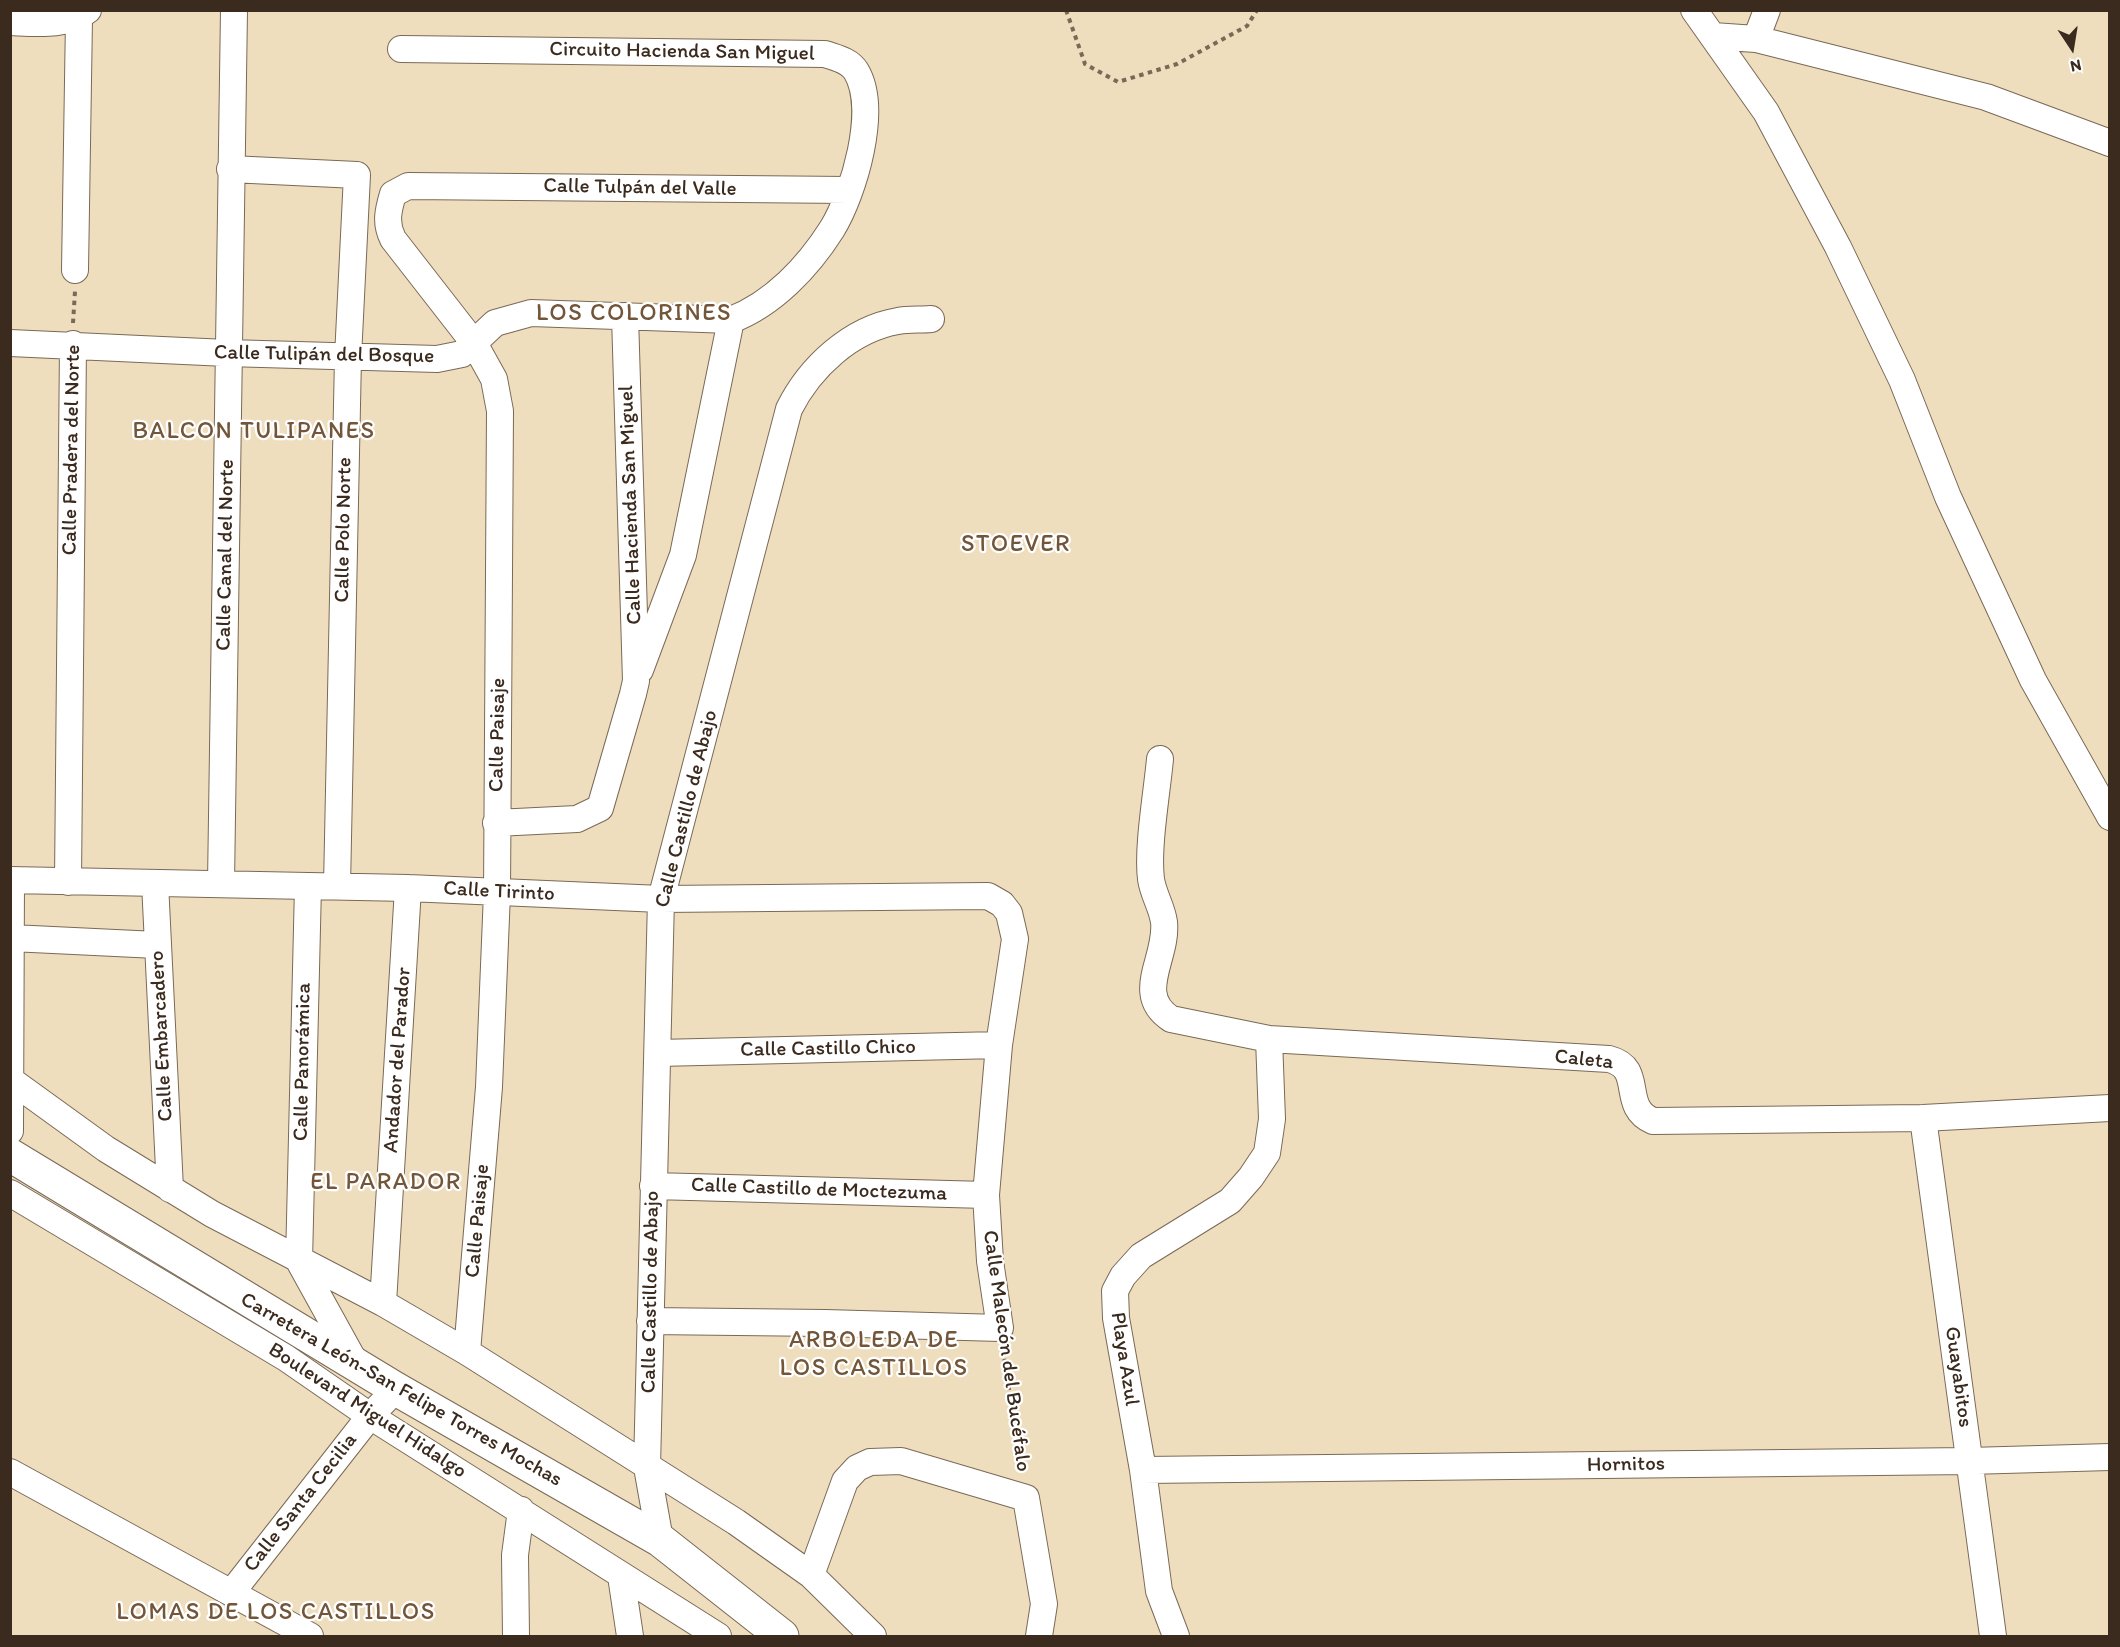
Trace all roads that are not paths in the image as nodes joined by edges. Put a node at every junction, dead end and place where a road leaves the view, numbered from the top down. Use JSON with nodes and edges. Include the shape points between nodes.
{"nodes":[{"id":1,"x":234,"y":10,"type":"edge"},
{"id":2,"x":1694,"y":10,"type":"edge"},
{"id":3,"x":1767,"y":10,"type":"edge"},
{"id":4,"x":83,"y":14,"type":"edge"},
{"id":5,"x":10,"y":22,"type":"edge"},
{"id":6,"x":1713,"y":36,"type":"junction"},
{"id":7,"x":1756,"y":39,"type":"junction"},
{"id":8,"x":401,"y":49,"type":"dead end"},
{"id":9,"x":2109,"y":143,"type":"edge"},
{"id":10,"x":230,"y":169,"type":"junction"},
{"id":11,"x":432,"y":185,"type":"joint"},
{"id":12,"x":848,"y":190,"type":"junction"},
{"id":13,"x":75,"y":270,"type":"road end"},
{"id":14,"x":625,"y":316,"type":"junction"},
{"id":15,"x":931,"y":319,"type":"dead end"},
{"id":16,"x":731,"y":320,"type":"junction"},
{"id":17,"x":469,"y":336,"type":"junction"},
{"id":18,"x":10,"y":343,"type":"edge"},
{"id":19,"x":73,"y":344,"type":"junction"},
{"id":20,"x":227,"y":353,"type":"junction"},
{"id":21,"x":348,"y":357,"type":"junction"},
{"id":22,"x":634,"y":688,"type":"junction"},
{"id":23,"x":1160,"y":759,"type":"dead end"},
{"id":24,"x":2109,"y":817,"type":"edge"},
{"id":25,"x":496,"y":823,"type":"junction"},
{"id":26,"x":11,"y":880,"type":"edge"},
{"id":27,"x":68,"y":882,"type":"junction"},
{"id":28,"x":155,"y":883,"type":"junction"},
{"id":29,"x":221,"y":884,"type":"junction"},
{"id":30,"x":308,"y":886,"type":"junction"},
{"id":31,"x":338,"y":886,"type":"junction"},
{"id":32,"x":408,"y":888,"type":"junction"},
{"id":33,"x":496,"y":893,"type":"junction"},
{"id":34,"x":988,"y":896,"type":"joint"},
{"id":35,"x":661,"y":899,"type":"junction"},
{"id":36,"x":11,"y":938,"type":"edge"},
{"id":37,"x":157,"y":945,"type":"junction"},
{"id":38,"x":1269,"y":1039,"type":"junction"},
{"id":39,"x":999,"y":1045,"type":"junction"},
{"id":40,"x":658,"y":1053,"type":"junction"},
{"id":41,"x":12,"y":1081,"type":"edge"},
{"id":42,"x":2109,"y":1108,"type":"edge"},
{"id":43,"x":1923,"y":1118,"type":"junction"},
{"id":44,"x":10,"y":1131,"type":"edge"},
{"id":45,"x":10,"y":1155,"type":"edge"},
{"id":46,"x":653,"y":1186,"type":"junction"},
{"id":47,"x":170,"y":1189,"type":"junction"},
{"id":48,"x":10,"y":1193,"type":"edge"},
{"id":49,"x":986,"y":1195,"type":"junction"},
{"id":50,"x":298,"y":1261,"type":"junction"},
{"id":51,"x":383,"y":1303,"type":"junction"},
{"id":52,"x":651,"y":1321,"type":"junction"},
{"id":53,"x":466,"y":1352,"type":"junction"},
{"id":54,"x":357,"y":1366,"type":"junction"},
{"id":55,"x":396,"y":1389,"type":"junction"},
{"id":56,"x":370,"y":1416,"type":"junction"},
{"id":57,"x":2109,"y":1457,"type":"edge"},
{"id":58,"x":1970,"y":1461,"type":"junction"},
{"id":59,"x":647,"y":1467,"type":"junction"},
{"id":60,"x":1143,"y":1470,"type":"junction"},
{"id":61,"x":10,"y":1472,"type":"edge"},
{"id":62,"x":521,"y":1510,"type":"junction"},
{"id":63,"x":660,"y":1540,"type":"junction"},
{"id":64,"x":811,"y":1575,"type":"junction"},
{"id":65,"x":621,"y":1576,"type":"junction"},
{"id":66,"x":232,"y":1592,"type":"junction"},
{"id":67,"x":310,"y":1636,"type":"edge"},
{"id":68,"x":516,"y":1636,"type":"edge"},
{"id":69,"x":630,"y":1636,"type":"edge"},
{"id":70,"x":718,"y":1636,"type":"edge"},
{"id":71,"x":782,"y":1636,"type":"edge"},
{"id":72,"x":873,"y":1636,"type":"edge"},
{"id":73,"x":1039,"y":1636,"type":"edge"},
{"id":74,"x":1176,"y":1636,"type":"edge"},
{"id":75,"x":1993,"y":1636,"type":"edge"}],
"edges":[{"from":1,"to":10,"type":"street","name":"Calle Canal del Norte"},
{"from":2,"to":6,"type":"street"},
{"from":3,"to":7,"type":"street"},
{"from":4,"to":5,"type":"street","via":[[55,22]]},
{"from":4,"to":13,"type":"street"},
{"from":6,"to":7,"type":"street"},
{"from":6,"to":24,"type":"street","via":[[1766,112],[1838,247],[1902,380],[1948,497],[2033,680]]},
{"from":7,"to":9,"type":"street","via":[[1986,97]]},
{"from":8,"to":12,"type":"street","name":"Circuito Hacienda San Miguel","via":[[825,54],[850,65],[865,90],[865,121]]},
{"from":10,"to":20,"type":"street","name":"Calle Canal del Norte"},
{"from":10,"to":21,"type":"street","name":"Calle Polo Norte","via":[[357,175]]},
{"from":11,"to":12,"type":"street","name":"Calle Tulpán del Valle"},
{"from":11,"to":17,"type":"street","name":"Calle Paisaje","via":[[408,186],[393,194],[387,213],[389,231]]},
{"from":12,"to":16,"type":"street","name":"Circuito Hacienda San Miguel","via":[[833,227],[811,257],[754,311]]},
{"from":14,"to":16,"type":"street","name":"Calle Tulipán del Bosque"},
{"from":14,"to":17,"type":"street","name":"Calle Tulipán del Bosque","via":[[531,313]]},
{"from":14,"to":22,"type":"street","name":"Calle Hacienda San Miguel"},
{"from":15,"to":35,"type":"street","name":"Calle Castillo de Abajo","via":[[898,321],[849,341],[811,374],[789,409]]},
{"from":16,"to":22,"type":"street","via":[[683,555]]},
{"from":17,"to":21,"type":"street","name":"Calle Tulipán del Bosque","via":[[462,354],[437,359]]},
{"from":17,"to":25,"type":"street","name":"Calle Paisaje","via":[[494,379],[500,411]]},
{"from":18,"to":19,"type":"street","name":"Calle Tulipán del Bosque"},
{"from":19,"to":20,"type":"street","name":"Calle Tulipán del Bosque"},
{"from":19,"to":27,"type":"street","name":"Calle Pradera del Norte"},
{"from":20,"to":21,"type":"street","name":"Calle Tulipán del Bosque"},
{"from":20,"to":29,"type":"street","name":"Calle Canal del Norte"},
{"from":21,"to":31,"type":"street","name":"Calle Polo Norte"},
{"from":22,"to":25,"type":"street","via":[[600,808],[577,819]]},
{"from":23,"to":38,"type":"street","name":"Caleta","via":[[1151,879],[1165,938],[1153,986],[1154,1001],[1160,1012],[1171,1019]]},
{"from":25,"to":33,"type":"street","name":"Calle Paisaje"},
{"from":26,"to":27,"type":"street","name":"Calle Tirinto"},
{"from":26,"to":36,"type":"street"},
{"from":27,"to":28,"type":"street","name":"Calle Tirinto"},
{"from":28,"to":29,"type":"street","name":"Calle Tirinto"},
{"from":28,"to":37,"type":"street","name":"Calle Embarcadero"},
{"from":29,"to":30,"type":"street","name":"Calle Tirinto"},
{"from":30,"to":31,"type":"street","name":"Calle Tirinto"},
{"from":30,"to":50,"type":"street","name":"Calle Panorámica"},
{"from":31,"to":32,"type":"street","name":"Calle Tirinto"},
{"from":32,"to":33,"type":"street","name":"Calle Tirinto"},
{"from":32,"to":51,"type":"street","name":"Andador del Parador"},
{"from":33,"to":35,"type":"street","name":"Calle Tirinto"},
{"from":33,"to":53,"type":"street","name":"Calle Paisaje","via":[[489,1087]]},
{"from":34,"to":35,"type":"street","name":"Calle Tirinto"},
{"from":34,"to":39,"type":"street","name":"Calle Malecón del Bucéfalo","via":[[1009,913],[1016,939]]},
{"from":35,"to":40,"type":"street","name":"Calle Castillo de Abajo"},
{"from":36,"to":37,"type":"street"},
{"from":36,"to":41,"type":"street"},
{"from":37,"to":47,"type":"street","name":"Calle Embarcadero"},
{"from":38,"to":43,"type":"street","name":"Caleta","via":[[1609,1059],[1621,1062],[1629,1071],[1635,1106],[1642,1116],[1653,1121]]},
{"from":38,"to":60,"type":"street","name":"Playa Azul","via":[[1272,1119],[1267,1153],[1230,1201],[1142,1256],[1115,1292],[1116,1318]]},
{"from":39,"to":40,"type":"street","name":"Calle Castillo Chico"},
{"from":39,"to":49,"type":"street","name":"Calle Malecón del Bucéfalo"},
{"from":40,"to":46,"type":"street","name":"Calle Castillo de Abajo"},
{"from":41,"to":44,"type":"street"},
{"from":41,"to":47,"type":"street","via":[[106,1149]]},
{"from":42,"to":43,"type":"street","name":"Caleta"},
{"from":43,"to":58,"type":"street","name":"Guayabitos"},
{"from":45,"to":54,"type":"main road","name":"Carretera León-San Felipe Torres Mochas"},
{"from":46,"to":49,"type":"street","name":"Calle Castillo de Moctezuma"},
{"from":46,"to":52,"type":"street","name":"Calle Castillo de Abajo"},
{"from":47,"to":50,"type":"street"},
{"from":48,"to":56,"type":"street","name":"Boulevard Miguel Hidalgo","via":[[286,1358]]},
{"from":49,"to":52,"type":"street","name":"Calle Malecón del Bucéfalo","via":[[1000,1328]]},
{"from":50,"to":51,"type":"street"},
{"from":50,"to":54,"type":"street"},
{"from":51,"to":53,"type":"street"},
{"from":52,"to":59,"type":"street","name":"Calle Castillo de Abajo"},
{"from":53,"to":59,"type":"street"},
{"from":54,"to":55,"type":"main road","name":"Carretera León-San Felipe Torres Mochas"},
{"from":55,"to":56,"type":"street","name":"Calle Santa Cecilia"},
{"from":55,"to":63,"type":"main road","name":"Carretera León-San Felipe Torres Mochas"},
{"from":56,"to":62,"type":"street","name":"Boulevard Miguel Hidalgo"},
{"from":56,"to":66,"type":"street","name":"Calle Santa Cecilia"},
{"from":57,"to":58,"type":"street","name":"Hornitos"},
{"from":58,"to":60,"type":"street","name":"Hornitos"},
{"from":58,"to":75,"type":"street","name":"Guayabitos"},
{"from":59,"to":63,"type":"street","name":"Calle Castillo de Abajo"},
{"from":59,"to":64,"type":"street","via":[[736,1522]]},
{"from":60,"to":74,"type":"street","name":"Playa Azul","via":[[1159,1591]]},
{"from":61,"to":66,"type":"street"},
{"from":62,"to":65,"type":"street","name":"Boulevard Miguel Hidalgo"},
{"from":62,"to":68,"type":"street","via":[[515,1555]]},
{"from":63,"to":71,"type":"main road","name":"Carretera León-San Felipe Torres Mochas"},
{"from":64,"to":72,"type":"street"},
{"from":64,"to":73,"type":"street","name":"Calle Malecón del Bucéfalo","via":[[845,1481],[857,1468],[870,1462],[901,1461],[1026,1498],[1044,1604]]},
{"from":65,"to":69,"type":"street"},
{"from":65,"to":70,"type":"street","name":"Boulevard Miguel Hidalgo"},
{"from":66,"to":67,"type":"street"}]}
